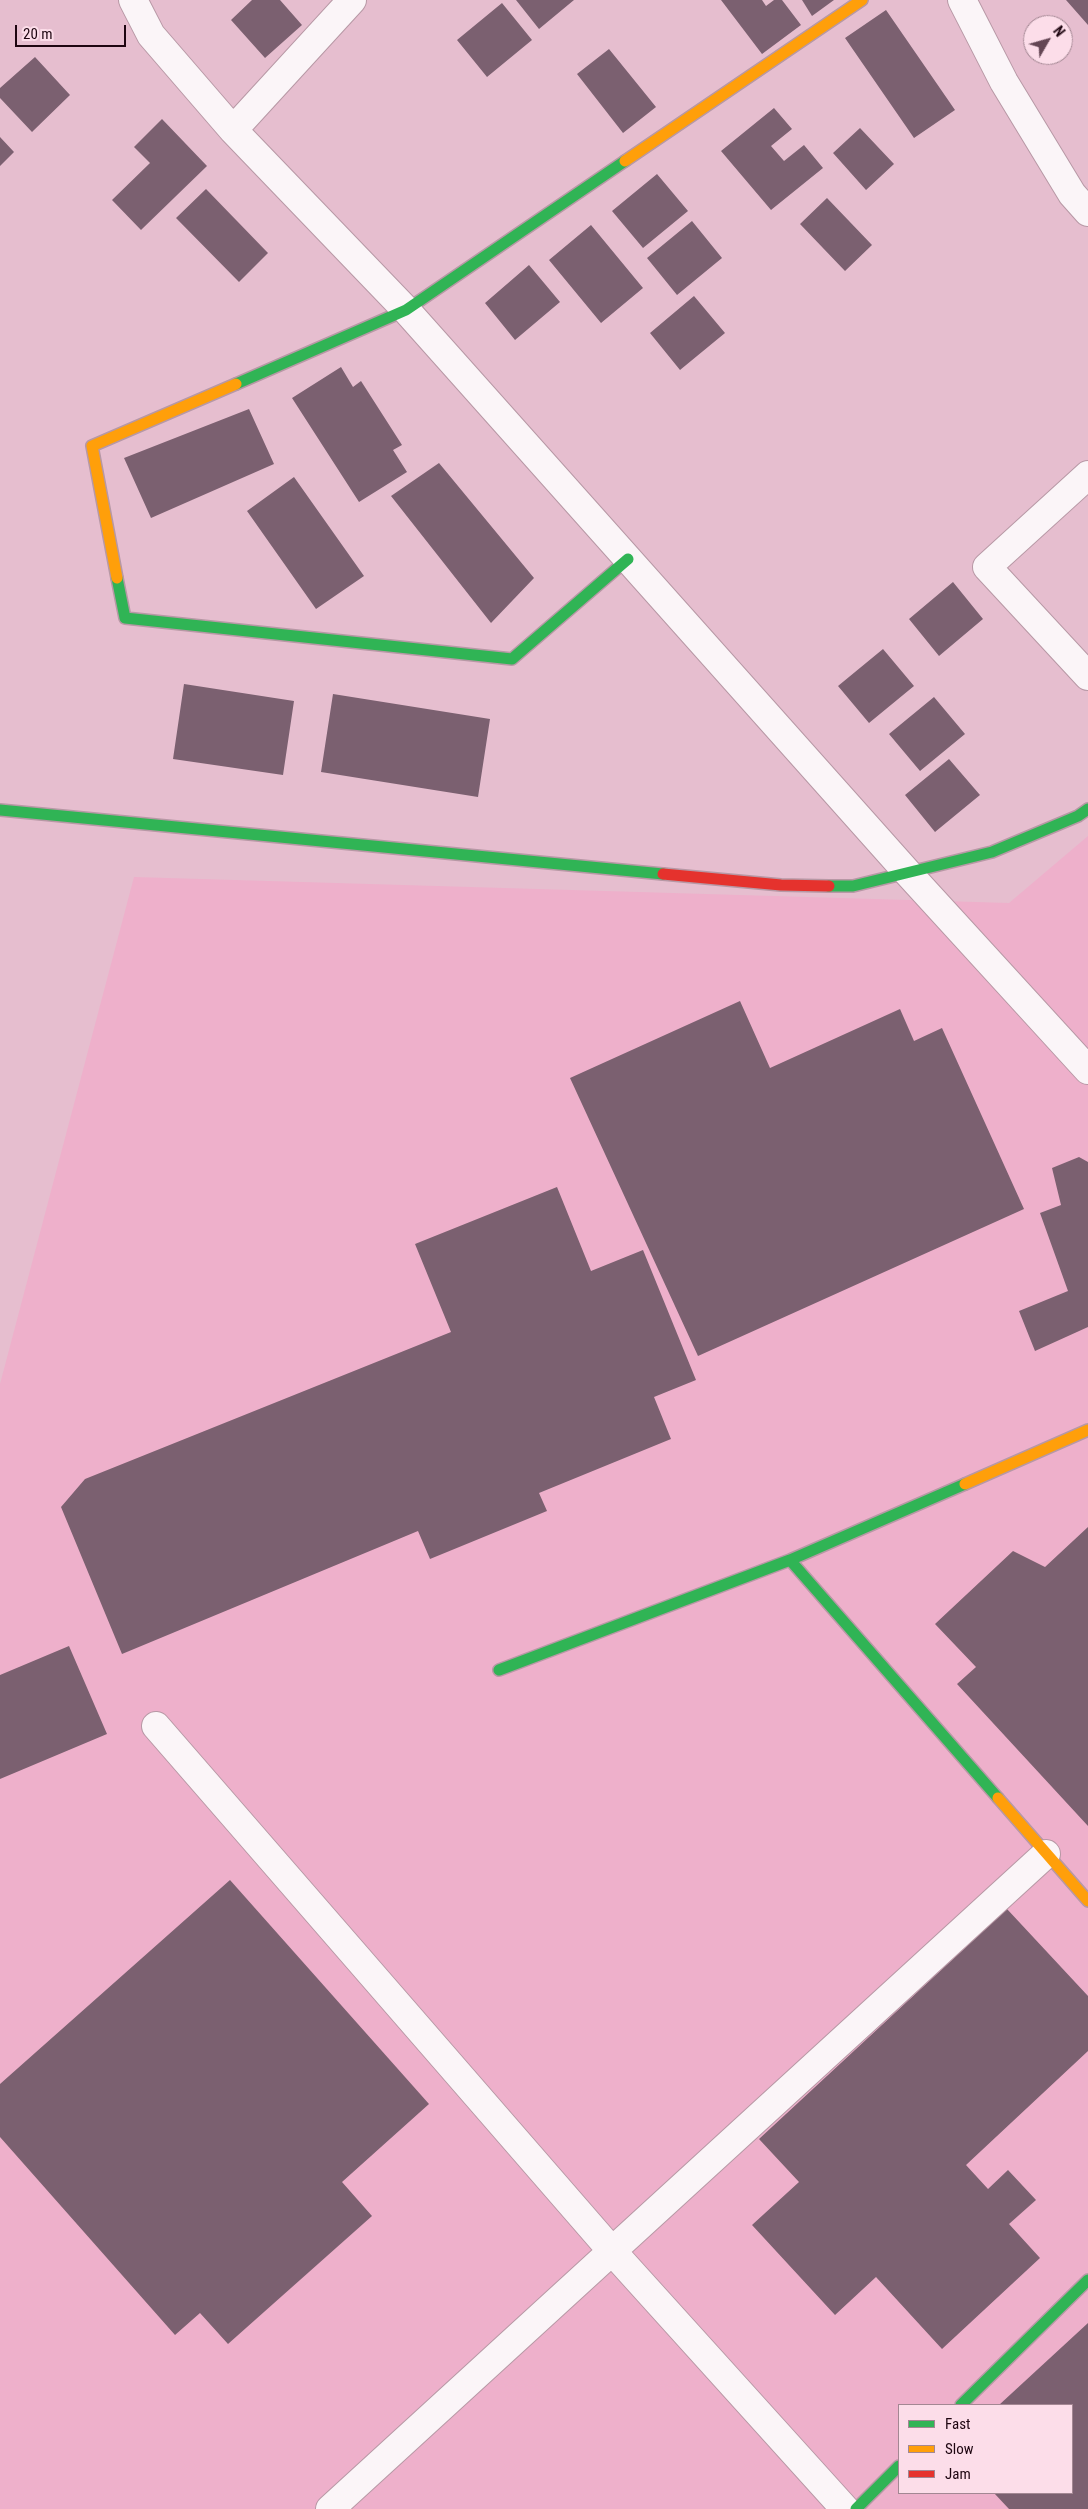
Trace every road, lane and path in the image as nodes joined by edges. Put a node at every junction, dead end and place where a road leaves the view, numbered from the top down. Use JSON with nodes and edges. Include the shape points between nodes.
{"nodes":[{"id":1,"x":134,"y":0,"type":"edge"},
{"id":2,"x":352,"y":0,"type":"edge"},
{"id":3,"x":862,"y":0,"type":"edge"},
{"id":4,"x":962,"y":0,"type":"edge"},
{"id":5,"x":233,"y":130,"type":"junction"},
{"id":6,"x":1088,"y":212,"type":"edge"},
{"id":7,"x":406,"y":310,"type":"junction"},
{"id":8,"x":1088,"y":475,"type":"edge"},
{"id":9,"x":628,"y":559,"type":"junction"},
{"id":10,"x":1088,"y":676,"type":"edge"},
{"id":11,"x":1088,"y":809,"type":"edge"},
{"id":12,"x":0,"y":810,"type":"edge"},
{"id":13,"x":907,"y":872,"type":"junction"},
{"id":14,"x":1088,"y":1070,"type":"edge"},
{"id":15,"x":1088,"y":1430,"type":"edge"},
{"id":16,"x":790,"y":1560,"type":"junction"},
{"id":17,"x":499,"y":1670,"type":"dead end"},
{"id":18,"x":156,"y":1726,"type":"dead end"},
{"id":19,"x":1046,"y":1854,"type":"junction"},
{"id":20,"x":1088,"y":1901,"type":"edge"},
{"id":21,"x":612,"y":2251,"type":"junction"},
{"id":22,"x":1088,"y":2280,"type":"edge"},
{"id":23,"x":962,"y":2404,"type":"edge"},
{"id":24,"x":898,"y":2467,"type":"edge"},
{"id":25,"x":330,"y":2509,"type":"edge"},
{"id":26,"x":845,"y":2509,"type":"edge"},
{"id":27,"x":856,"y":2509,"type":"edge"}],
"edges":[{"from":1,"to":5,"type":"street","via":[[151,35]]},
{"from":2,"to":5,"type":"street"},
{"from":3,"to":7,"type":"street"},
{"from":4,"to":6,"type":"street","via":[[1004,82],[1072,194]]},
{"from":5,"to":7,"type":"street"},
{"from":7,"to":9,"type":"street"},
{"from":7,"to":9,"type":"street","via":[[92,446],[125,618],[512,659]]},
{"from":8,"to":10,"type":"street","via":[[987,567]]},
{"from":9,"to":13,"type":"street"},
{"from":11,"to":13,"type":"street","via":[[992,852]]},
{"from":12,"to":13,"type":"street","via":[[781,885],[853,886]]},
{"from":13,"to":14,"type":"street"},
{"from":15,"to":16,"type":"street"},
{"from":16,"to":17,"type":"street"},
{"from":16,"to":19,"type":"street"},
{"from":18,"to":21,"type":"street"},
{"from":19,"to":20,"type":"street"},
{"from":19,"to":21,"type":"street"},
{"from":21,"to":25,"type":"street"},
{"from":21,"to":26,"type":"street"},
{"from":22,"to":23,"type":"street"},
{"from":24,"to":27,"type":"street"}]}
